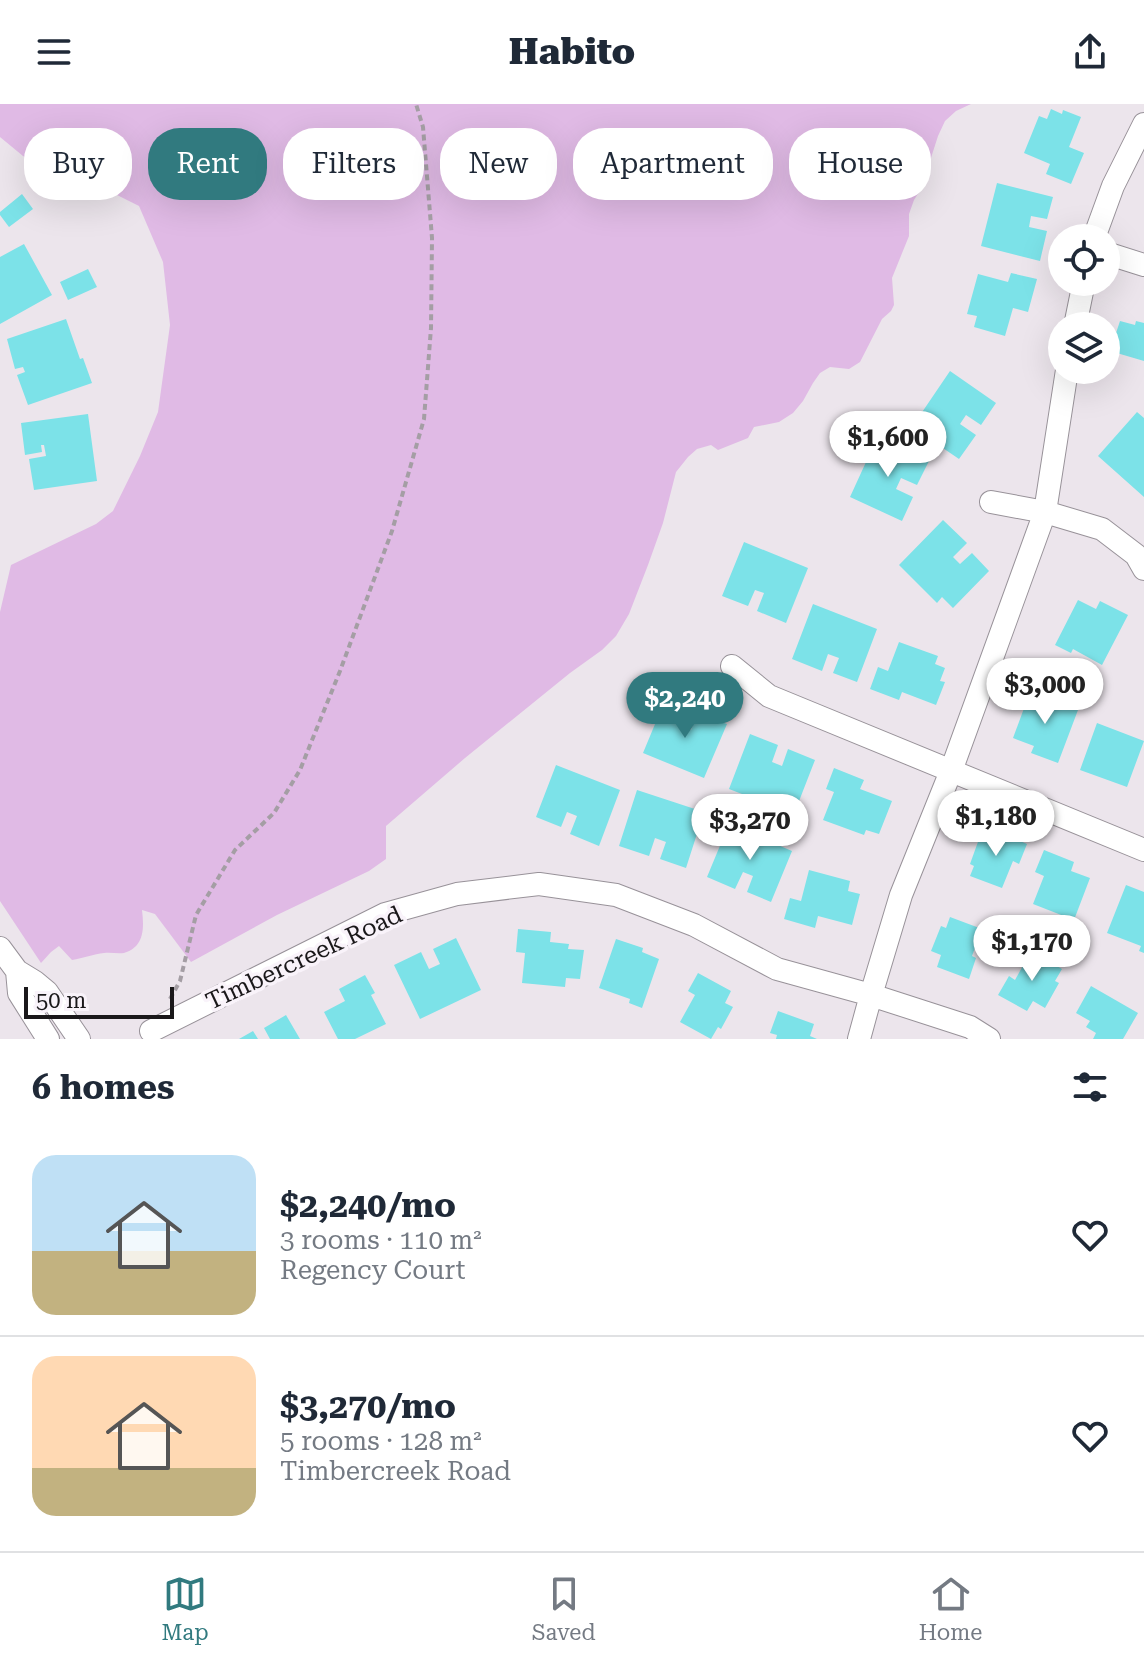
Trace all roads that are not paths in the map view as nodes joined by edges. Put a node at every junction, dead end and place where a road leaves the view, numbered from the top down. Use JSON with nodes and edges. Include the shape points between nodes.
{"nodes":[{"id":1,"x":1144,"y":124,"type":"edge"},
{"id":2,"x":1099,"y":224,"type":"edge"},
{"id":3,"x":1120,"y":257,"type":"edge"},
{"id":4,"x":1144,"y":265,"type":"edge"},
{"id":5,"x":1065,"y":384,"type":"edge"},
{"id":6,"x":991,"y":502,"type":"dead end"},
{"id":7,"x":1045,"y":512,"type":"junction"},
{"id":8,"x":1144,"y":569,"type":"edge"},
{"id":9,"x":732,"y":666,"type":"dead end"},
{"id":10,"x":951,"y":771,"type":"junction"},
{"id":11,"x":1144,"y":850,"type":"edge"},
{"id":12,"x":0,"y":948,"type":"edge"},
{"id":13,"x":17,"y":971,"type":"junction"},
{"id":14,"x":871,"y":995,"type":"junction"},
{"id":15,"x":151,"y":1031,"type":"road end"},
{"id":16,"x":48,"y":1039,"type":"edge"},
{"id":17,"x":79,"y":1039,"type":"edge"},
{"id":18,"x":859,"y":1039,"type":"edge"},
{"id":19,"x":989,"y":1039,"type":"edge"}],
"edges":[{"from":1,"to":2,"type":"street"},
{"from":3,"to":4,"type":"street"},
{"from":5,"to":7,"type":"street"},
{"from":6,"to":7,"type":"street"},
{"from":7,"to":8,"type":"street","via":[[1102,529],[1136,555]]},
{"from":7,"to":10,"type":"street"},
{"from":9,"to":10,"type":"street","via":[[769,696]]},
{"from":10,"to":11,"type":"street"},
{"from":10,"to":14,"type":"street","via":[[901,895]]},
{"from":12,"to":13,"type":"street"},
{"from":13,"to":16,"type":"street","via":[[19,993]]},
{"from":13,"to":17,"type":"street","via":[[47,992]]},
{"from":14,"to":15,"type":"street","name":"Timbercreek Road","via":[[777,969],[694,925],[616,895],[539,884],[457,894],[385,914]]},
{"from":14,"to":18,"type":"street"},
{"from":14,"to":19,"type":"street","name":"Timbercreek Road","via":[[970,1027]]}]}
